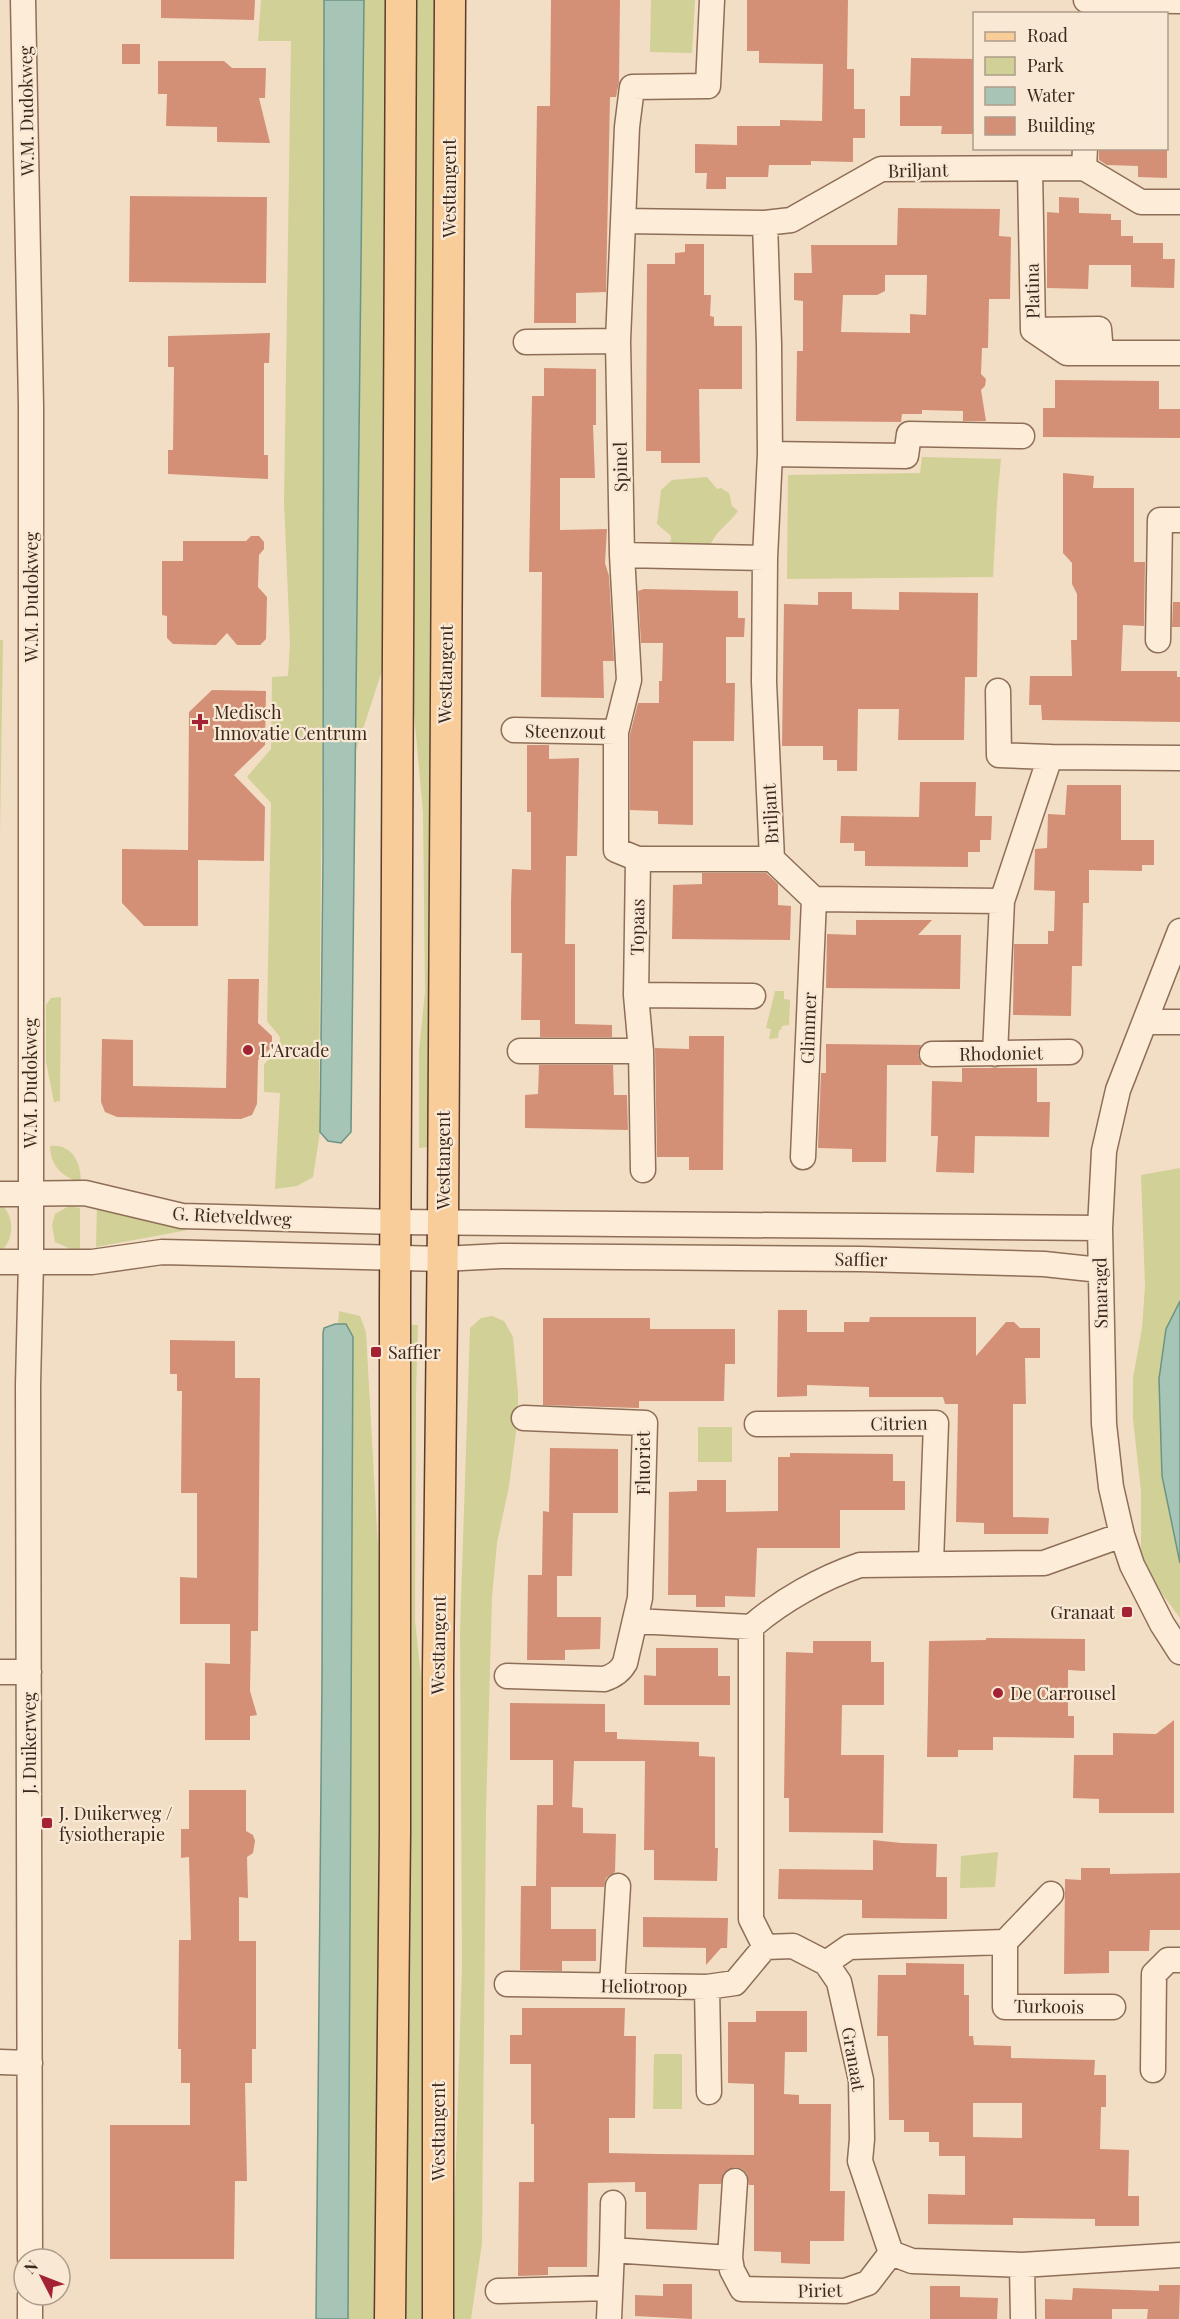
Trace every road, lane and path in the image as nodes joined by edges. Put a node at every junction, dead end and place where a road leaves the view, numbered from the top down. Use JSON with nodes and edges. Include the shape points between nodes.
{"nodes":[{"id":1,"x":23,"y":0,"type":"edge"},
{"id":2,"x":401,"y":0,"type":"edge"},
{"id":3,"x":450,"y":0,"type":"edge"},
{"id":4,"x":712,"y":0,"type":"edge"},
{"id":5,"x":1086,"y":0,"type":"edge"},
{"id":6,"x":1180,"y":1,"type":"edge"},
{"id":7,"x":1084,"y":158,"type":"edge"},
{"id":8,"x":1030,"y":170,"type":"junction"},
{"id":9,"x":1180,"y":202,"type":"edge"},
{"id":10,"x":624,"y":221,"type":"junction"},
{"id":11,"x":765,"y":224,"type":"junction"},
{"id":12,"x":618,"y":340,"type":"junction"},
{"id":13,"x":526,"y":342,"type":"dead end"},
{"id":14,"x":1180,"y":353,"type":"edge"},
{"id":15,"x":1022,"y":436,"type":"dead end"},
{"id":16,"x":770,"y":454,"type":"junction"},
{"id":17,"x":1180,"y":520,"type":"edge"},
{"id":18,"x":621,"y":555,"type":"junction"},
{"id":19,"x":765,"y":558,"type":"junction"},
{"id":20,"x":1158,"y":639,"type":"dead end"},
{"id":21,"x":998,"y":691,"type":"dead end"},
{"id":22,"x":514,"y":730,"type":"dead end"},
{"id":23,"x":616,"y":732,"type":"junction"},
{"id":24,"x":1050,"y":757,"type":"junction"},
{"id":25,"x":1180,"y":758,"type":"edge"},
{"id":26,"x":638,"y":859,"type":"junction"},
{"id":27,"x":772,"y":859,"type":"junction"},
{"id":28,"x":814,"y":899,"type":"junction"},
{"id":29,"x":1002,"y":901,"type":"junction"},
{"id":30,"x":1180,"y":931,"type":"edge"},
{"id":31,"x":636,"y":995,"type":"junction"},
{"id":32,"x":753,"y":996,"type":"dead end"},
{"id":33,"x":1146,"y":1022,"type":"junction"},
{"id":34,"x":1180,"y":1022,"type":"edge"},
{"id":35,"x":520,"y":1051,"type":"dead end"},
{"id":36,"x":641,"y":1051,"type":"junction"},
{"id":37,"x":1070,"y":1052,"type":"dead end"},
{"id":38,"x":932,"y":1054,"type":"dead end"},
{"id":39,"x":996,"y":1054,"type":"junction"},
{"id":40,"x":803,"y":1157,"type":"dead end"},
{"id":41,"x":643,"y":1170,"type":"dead end"},
{"id":42,"x":0,"y":1194,"type":"edge"},
{"id":43,"x":30,"y":1194,"type":"junction"},
{"id":44,"x":395,"y":1222,"type":"junction"},
{"id":45,"x":443,"y":1222,"type":"junction"},
{"id":46,"x":1100,"y":1228,"type":"junction"},
{"id":47,"x":395,"y":1258,"type":"junction"},
{"id":48,"x":442,"y":1259,"type":"junction"},
{"id":49,"x":0,"y":1262,"type":"edge"},
{"id":50,"x":31,"y":1262,"type":"junction"},
{"id":51,"x":1100,"y":1270,"type":"junction"},
{"id":52,"x":524,"y":1418,"type":"dead end"},
{"id":53,"x":757,"y":1424,"type":"dead end"},
{"id":54,"x":1122,"y":1535,"type":"junction"},
{"id":55,"x":931,"y":1563,"type":"junction"},
{"id":56,"x":635,"y":1621,"type":"junction"},
{"id":57,"x":751,"y":1627,"type":"junction"},
{"id":58,"x":1180,"y":1652,"type":"edge"},
{"id":59,"x":0,"y":1672,"type":"edge"},
{"id":60,"x":29,"y":1672,"type":"junction"},
{"id":61,"x":507,"y":1676,"type":"dead end"},
{"id":62,"x":618,"y":1886,"type":"dead end"},
{"id":63,"x":1051,"y":1894,"type":"dead end"},
{"id":64,"x":1005,"y":1942,"type":"junction"},
{"id":65,"x":765,"y":1947,"type":"junction"},
{"id":66,"x":1174,"y":1960,"type":"edge"},
{"id":67,"x":826,"y":1963,"type":"junction"},
{"id":68,"x":507,"y":1984,"type":"dead end"},
{"id":69,"x":612,"y":1986,"type":"junction"},
{"id":70,"x":707,"y":1987,"type":"junction"},
{"id":71,"x":1113,"y":2007,"type":"dead end"},
{"id":72,"x":0,"y":2062,"type":"edge"},
{"id":73,"x":30,"y":2063,"type":"junction"},
{"id":74,"x":1153,"y":2070,"type":"dead end"},
{"id":75,"x":709,"y":2092,"type":"dead end"},
{"id":76,"x":735,"y":2181,"type":"dead end"},
{"id":77,"x":613,"y":2203,"type":"dead end"},
{"id":78,"x":30,"y":2247,"type":"edge"},
{"id":79,"x":612,"y":2250,"type":"junction"},
{"id":80,"x":891,"y":2253,"type":"junction"},
{"id":81,"x":1180,"y":2255,"type":"edge"},
{"id":82,"x":730,"y":2258,"type":"junction"},
{"id":83,"x":1022,"y":2265,"type":"junction"},
{"id":84,"x":610,"y":2288,"type":"junction"},
{"id":85,"x":498,"y":2291,"type":"dead end"},
{"id":86,"x":390,"y":2319,"type":"edge"},
{"id":87,"x":438,"y":2319,"type":"edge"},
{"id":88,"x":609,"y":2319,"type":"edge"},
{"id":89,"x":1023,"y":2319,"type":"edge"}],
"edges":[{"from":1,"to":43,"type":"street","name":"W.M. Dudokweg","via":[[31,406]]},
{"from":2,"to":44,"type":"main road"},
{"from":3,"to":45,"type":"main road","name":"Westtangent"},
{"from":4,"to":10,"type":"street","name":"Spinel","via":[[708,86],[632,87]]},
{"from":5,"to":6,"type":"street"},
{"from":7,"to":8,"type":"street","name":"Briljant"},
{"from":7,"to":9,"type":"street","name":"Briljant","via":[[1141,202]]},
{"from":8,"to":11,"type":"street","name":"Briljant","via":[[881,169],[790,220]]},
{"from":8,"to":14,"type":"street","name":"Platina","via":[[1033,330],[1067,353]]},
{"from":10,"to":11,"type":"street","name":"Briljant"},
{"from":10,"to":12,"type":"street","name":"Spinel"},
{"from":11,"to":16,"type":"street","name":"Briljant"},
{"from":12,"to":13,"type":"street"},
{"from":12,"to":18,"type":"street","name":"Spinel"},
{"from":15,"to":16,"type":"street","via":[[909,434],[906,456]]},
{"from":16,"to":19,"type":"street","name":"Briljant"},
{"from":17,"to":20,"type":"street","via":[[1160,520]]},
{"from":18,"to":19,"type":"street"},
{"from":18,"to":23,"type":"street","name":"Spinel","via":[[629,680]]},
{"from":19,"to":27,"type":"street","name":"Briljant","via":[[764,682]]},
{"from":21,"to":24,"type":"street","via":[[999,755]]},
{"from":22,"to":23,"type":"street","name":"Steenzout"},
{"from":23,"to":26,"type":"street","name":"Spinel","via":[[616,850]]},
{"from":24,"to":25,"type":"street"},
{"from":24,"to":29,"type":"street"},
{"from":26,"to":27,"type":"street"},
{"from":26,"to":31,"type":"street","name":"Topaas"},
{"from":27,"to":28,"type":"street","name":"Briljant"},
{"from":28,"to":29,"type":"street"},
{"from":28,"to":40,"type":"street","name":"Glimmer"},
{"from":29,"to":39,"type":"street"},
{"from":30,"to":33,"type":"street","name":"Smaragd"},
{"from":31,"to":32,"type":"street"},
{"from":31,"to":36,"type":"street","name":"Topaas"},
{"from":33,"to":34,"type":"street"},
{"from":33,"to":46,"type":"street","name":"Smaragd","via":[[1118,1090],[1109,1125]]},
{"from":35,"to":36,"type":"street"},
{"from":36,"to":41,"type":"street","name":"Topaas"},
{"from":37,"to":39,"type":"street","name":"Rhodoniet"},
{"from":38,"to":39,"type":"street","name":"Rhodoniet"},
{"from":42,"to":43,"type":"street","name":"G. Rietveldweg"},
{"from":43,"to":44,"type":"street","name":"G. Rietveldweg","via":[[85,1193],[182,1216]]},
{"from":43,"to":50,"type":"street","name":"W.M. Dudokweg"},
{"from":44,"to":45,"type":"street","name":"G. Rietveldweg"},
{"from":44,"to":47,"type":"main road"},
{"from":45,"to":46,"type":"street","name":"Saffier"},
{"from":45,"to":48,"type":"main road","name":"Westtangent"},
{"from":46,"to":51,"type":"street","name":"Smaragd"},
{"from":47,"to":48,"type":"street","name":"G. Rietveldweg"},
{"from":47,"to":50,"type":"street","name":"G. Rietveldweg","via":[[162,1252],[92,1262]]},
{"from":47,"to":86,"type":"main road"},
{"from":48,"to":51,"type":"street","name":"Saffier","via":[[861,1259],[1038,1264]]},
{"from":48,"to":87,"type":"main road","name":"Westtangent"},
{"from":49,"to":50,"type":"street","name":"G. Rietveldweg"},
{"from":50,"to":60,"type":"street","name":"J. Duikerweg"},
{"from":51,"to":54,"type":"street","name":"Smaragd","via":[[1104,1424],[1111,1487]]},
{"from":52,"to":56,"type":"street","name":"Fluoriet","via":[[645,1423],[640,1598]]},
{"from":53,"to":55,"type":"street","name":"Citrien","via":[[936,1423]]},
{"from":54,"to":55,"type":"street","via":[[1044,1563]]},
{"from":54,"to":58,"type":"street","name":"Smaragd","via":[[1141,1584]]},
{"from":55,"to":57,"type":"street","via":[[860,1565],[841,1571]]},
{"from":56,"to":57,"type":"street"},
{"from":56,"to":61,"type":"street","name":"Fluoriet","via":[[625,1663],[613,1676]]},
{"from":57,"to":65,"type":"street","via":[[751,1920]]},
{"from":59,"to":60,"type":"street"},
{"from":60,"to":73,"type":"street","name":"J. Duikerweg"},
{"from":62,"to":69,"type":"street"},
{"from":63,"to":64,"type":"street"},
{"from":64,"to":67,"type":"street","via":[[849,1947]]},
{"from":64,"to":71,"type":"street","name":"Turkoois","via":[[1005,2007]]},
{"from":65,"to":67,"type":"street","via":[[793,1946]]},
{"from":65,"to":70,"type":"street","name":"Heliotroop","via":[[735,1983]]},
{"from":66,"to":74,"type":"street","via":[[1154,1974]]},
{"from":67,"to":80,"type":"street","name":"Granaat","via":[[839,1982],[861,2080],[860,2161]]},
{"from":68,"to":69,"type":"street","name":"Heliotroop"},
{"from":69,"to":70,"type":"street","name":"Heliotroop"},
{"from":70,"to":75,"type":"street"},
{"from":72,"to":73,"type":"street"},
{"from":73,"to":78,"type":"street","name":"J. Duikerweg"},
{"from":76,"to":82,"type":"street","name":"Piriet"},
{"from":77,"to":79,"type":"street"},
{"from":79,"to":82,"type":"street"},
{"from":79,"to":84,"type":"street"},
{"from":80,"to":82,"type":"street","name":"Piriet","via":[[868,2283],[845,2291],[742,2289]]},
{"from":80,"to":83,"type":"street","via":[[912,2261]]},
{"from":81,"to":83,"type":"street"},
{"from":83,"to":89,"type":"street"},
{"from":84,"to":85,"type":"street"},
{"from":84,"to":88,"type":"street"}]}
